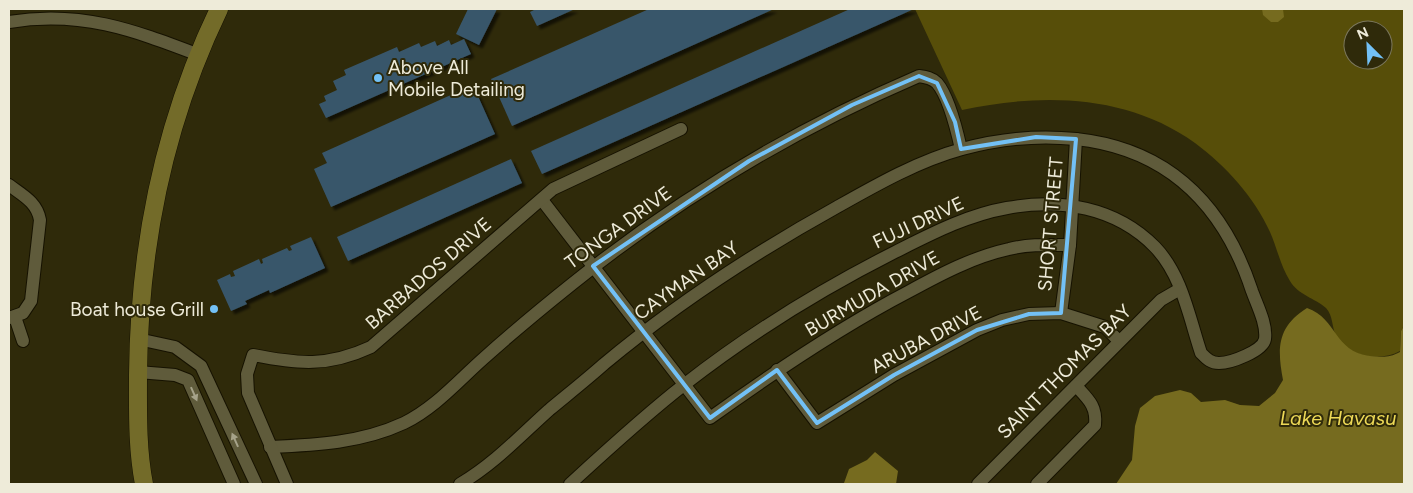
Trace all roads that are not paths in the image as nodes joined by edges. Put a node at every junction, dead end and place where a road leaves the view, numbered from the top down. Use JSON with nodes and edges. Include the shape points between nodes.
{"nodes":[{"id":1,"x":219,"y":9,"type":"edge"},
{"id":2,"x":9,"y":22,"type":"edge"},
{"id":3,"x":199,"y":55,"type":"junction"},
{"id":4,"x":682,"y":129,"type":"dead end"},
{"id":5,"x":1076,"y":139,"type":"junction"},
{"id":6,"x":961,"y":149,"type":"junction"},
{"id":7,"x":9,"y":185,"type":"edge"},
{"id":8,"x":542,"y":200,"type":"junction"},
{"id":9,"x":1072,"y":205,"type":"junction"},
{"id":10,"x":1070,"y":245,"type":"junction"},
{"id":11,"x":593,"y":266,"type":"junction"},
{"id":12,"x":1180,"y":289,"type":"junction"},
{"id":13,"x":1061,"y":313,"type":"junction"},
{"id":14,"x":12,"y":317,"type":"edge"},
{"id":15,"x":643,"y":332,"type":"junction"},
{"id":16,"x":138,"y":339,"type":"junction"},
{"id":17,"x":23,"y":341,"type":"dead end"},
{"id":18,"x":1119,"y":341,"type":"junction"},
{"id":19,"x":777,"y":370,"type":"junction"},
{"id":20,"x":138,"y":372,"type":"junction"},
{"id":21,"x":685,"y":384,"type":"junction"},
{"id":22,"x":1076,"y":386,"type":"junction"},
{"id":23,"x":270,"y":447,"type":"junction"},
{"id":24,"x":144,"y":484,"type":"edge"},
{"id":25,"x":234,"y":484,"type":"edge"},
{"id":26,"x":256,"y":484,"type":"edge"},
{"id":27,"x":287,"y":484,"type":"edge"},
{"id":28,"x":460,"y":484,"type":"edge"},
{"id":29,"x":570,"y":484,"type":"edge"},
{"id":30,"x":978,"y":484,"type":"edge"},
{"id":31,"x":1037,"y":484,"type":"edge"}],
"edges":[{"from":1,"to":3,"type":"street"},
{"from":2,"to":3,"type":"street","via":[[46,18],[89,20],[131,30]]},
{"from":3,"to":16,"type":"street","via":[[156,192],[142,278]]},
{"from":4,"to":8,"type":"street","name":"BARBADOS DRIVE","via":[[560,185]]},
{"from":5,"to":6,"type":"street","name":"FUJI DRIVE","via":[[1036,137]]},
{"from":5,"to":9,"type":"street","name":"SHORT STREET"},
{"from":5,"to":12,"type":"street","name":"FUJI DRIVE","via":[[1141,154],[1199,196],[1224,227],[1243,264],[1265,331],[1264,343],[1257,351],[1219,363],[1207,360],[1200,353]]},
{"from":6,"to":11,"type":"street","name":"TONGA DRIVE","via":[[955,122],[937,83],[929,77],[919,76],[852,104],[748,161]]},
{"from":6,"to":15,"type":"street","name":"CAYMAN BAY","via":[[906,171],[795,230],[726,272]]},
{"from":7,"to":14,"type":"street","via":[[32,203],[40,220],[31,301],[26,310]]},
{"from":8,"to":11,"type":"street"},
{"from":8,"to":23,"type":"street","name":"BARBADOS DRIVE","via":[[371,347],[323,363],[292,363],[253,355],[247,374],[248,393]]},
{"from":9,"to":10,"type":"street","name":"SHORT STREET"},
{"from":9,"to":12,"type":"street","name":"FUJI DRIVE","via":[[1110,214],[1135,229],[1166,261]]},
{"from":9,"to":21,"type":"street","name":"FUJI DRIVE","via":[[1033,204],[1006,208],[943,228],[807,302]]},
{"from":10,"to":13,"type":"street","name":"SHORT STREET"},
{"from":10,"to":19,"type":"street","name":"BURMUDA DRIVE","via":[[1011,248],[955,267],[871,312]]},
{"from":11,"to":15,"type":"street"},
{"from":11,"to":23,"type":"street","name":"TONGA DRIVE","via":[[428,408],[405,422],[371,436],[331,445]]},
{"from":12,"to":18,"type":"street","name":"SAINT THOMAS BAY","via":[[1161,300]]},
{"from":13,"to":18,"type":"street","name":"ARUBA DRIVE","via":[[1105,327]]},
{"from":13,"to":19,"type":"street","name":"ARUBA DRIVE","via":[[1029,314],[977,330],[894,375],[816,423]]},
{"from":14,"to":17,"type":"street"},
{"from":15,"to":21,"type":"street"},
{"from":15,"to":28,"type":"street","name":"CAYMAN BAY","via":[[504,452]]},
{"from":16,"to":20,"type":"street"},
{"from":26,"to":16,"type":"street","one_way":true,"via":[[201,366],[175,347]]},
{"from":18,"to":22,"type":"street","name":"SAINT THOMAS BAY"},
{"from":19,"to":21,"type":"street","name":"BURMUDA DRIVE","via":[[710,418]]},
{"from":20,"to":24,"type":"street","via":[[138,424]]},
{"from":20,"to":25,"type":"street","one_way":true,"via":[[175,374],[188,380]]},
{"from":21,"to":29,"type":"street","name":"FUJI DRIVE"},
{"from":22,"to":30,"type":"street","name":"SAINT THOMAS BAY"},
{"from":22,"to":31,"type":"street","via":[[1093,404],[1095,425]]},
{"from":23,"to":27,"type":"street","name":"BARBADOS DRIVE"}]}
